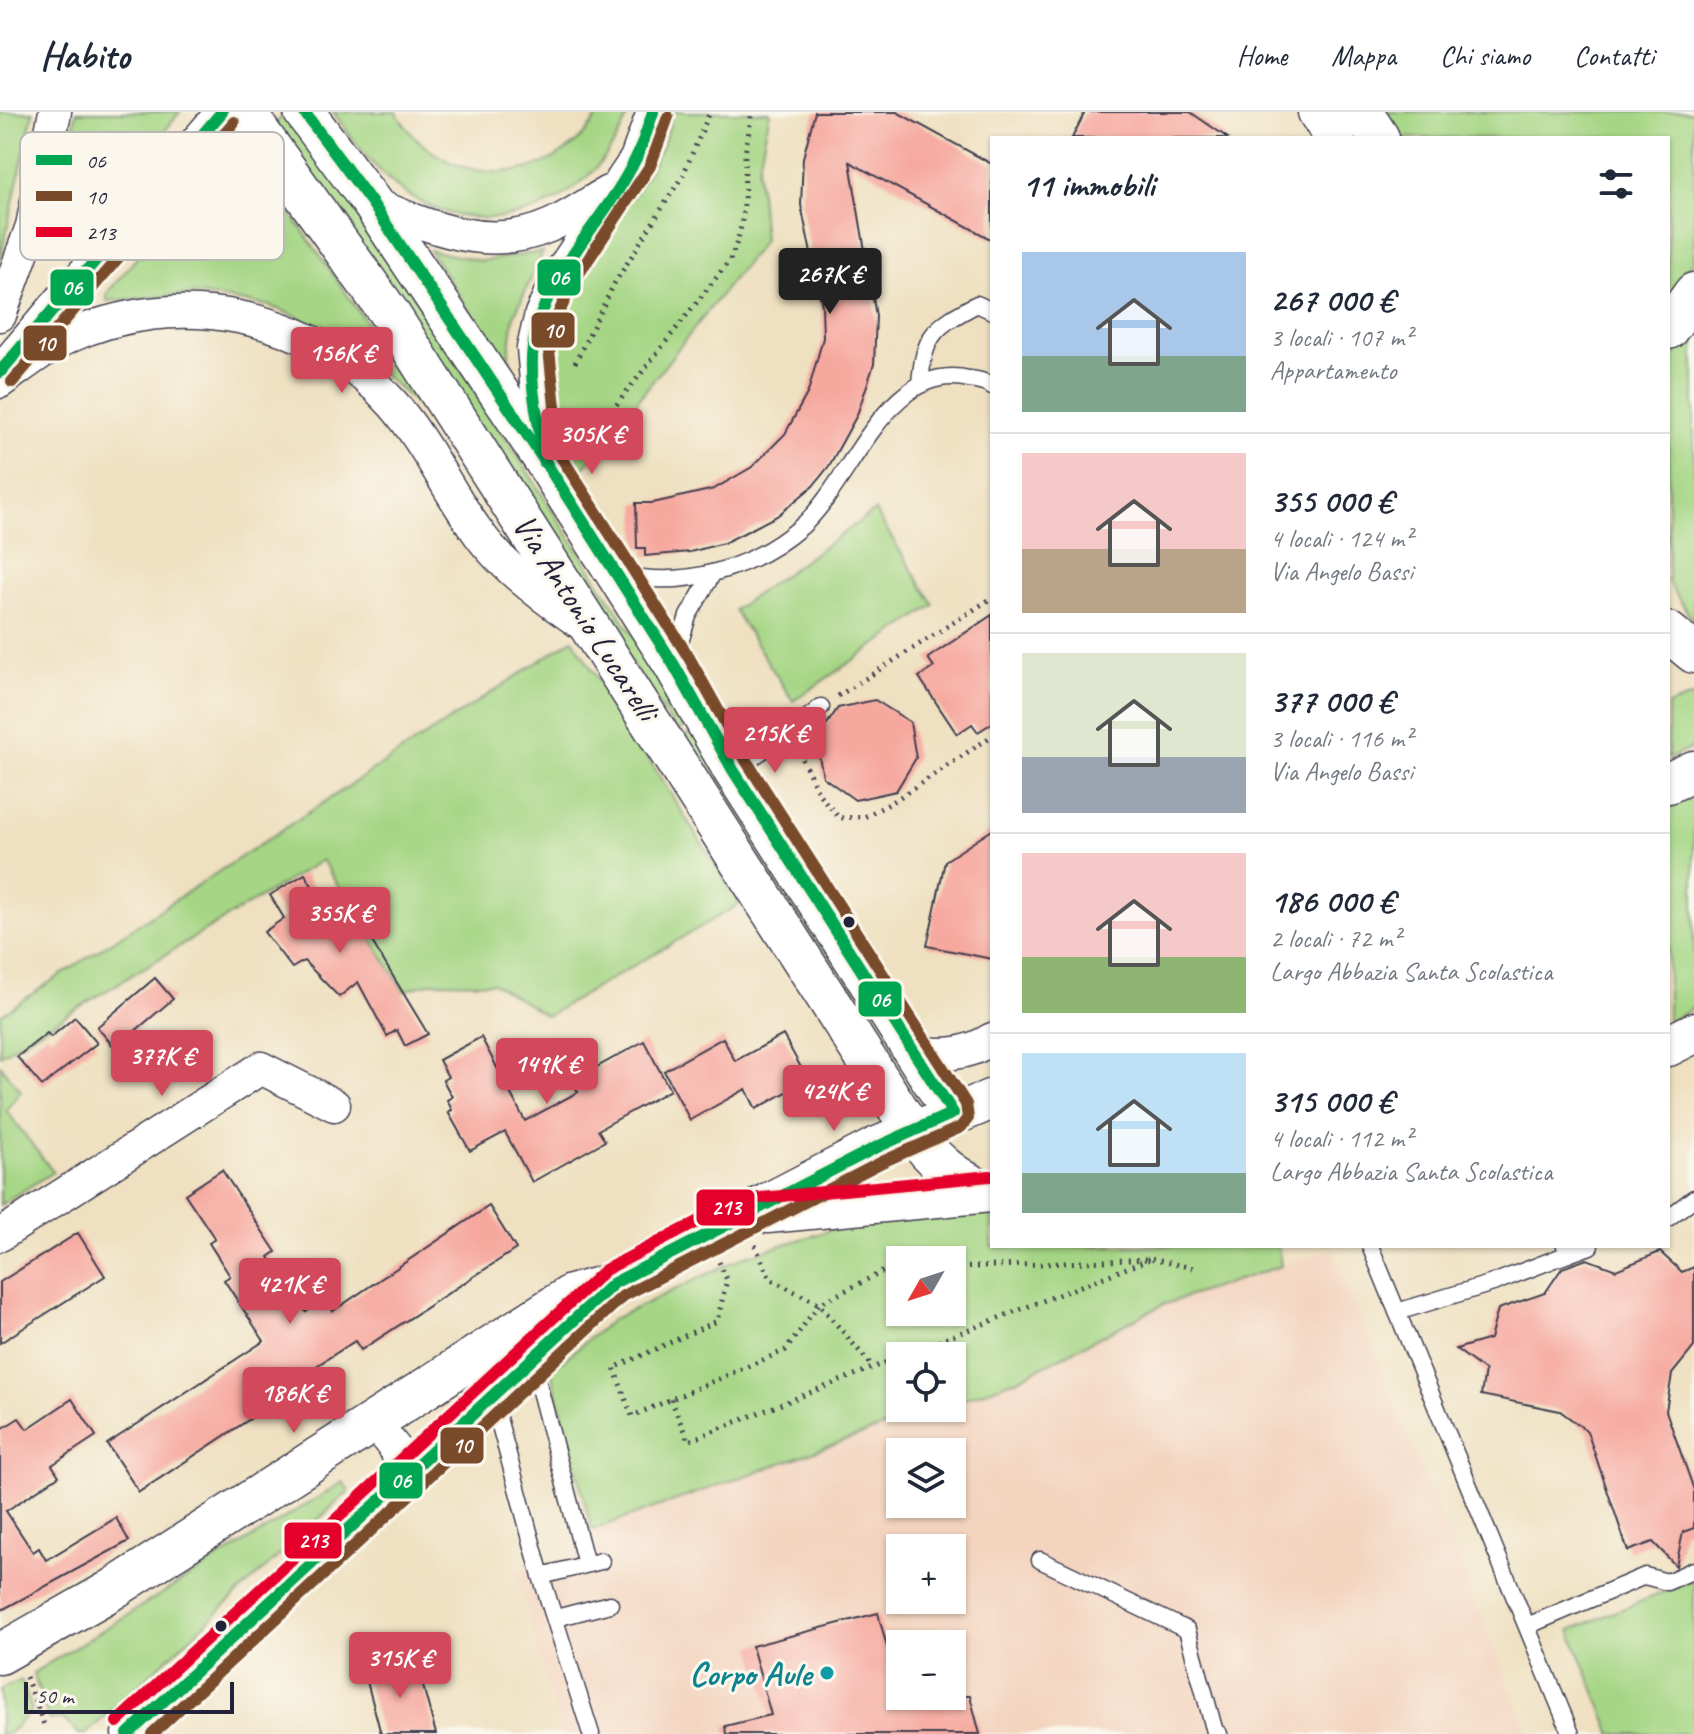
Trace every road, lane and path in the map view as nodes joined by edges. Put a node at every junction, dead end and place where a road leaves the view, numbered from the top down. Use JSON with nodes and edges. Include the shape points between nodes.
{"nodes":[{"id":1,"x":55,"y":112,"type":"edge"},
{"id":2,"x":222,"y":112,"type":"edge"},
{"id":3,"x":245,"y":112,"type":"edge"},
{"id":4,"x":304,"y":112,"type":"edge"},
{"id":5,"x":653,"y":112,"type":"edge"},
{"id":6,"x":710,"y":112,"type":"edge"},
{"id":7,"x":753,"y":112,"type":"edge"},
{"id":8,"x":1318,"y":112,"type":"edge"},
{"id":9,"x":1362,"y":112,"type":"edge"},
{"id":10,"x":51,"y":132,"type":"edge"},
{"id":11,"x":205,"y":132,"type":"edge"},
{"id":12,"x":259,"y":132,"type":"edge"},
{"id":13,"x":1334,"y":136,"type":"edge"},
{"id":14,"x":1378,"y":136,"type":"edge"},
{"id":15,"x":284,"y":166,"type":"edge"},
{"id":16,"x":615,"y":189,"type":"junction"},
{"id":17,"x":372,"y":203,"type":"junction"},
{"id":18,"x":20,"y":259,"type":"edge"},
{"id":19,"x":96,"y":260,"type":"edge"},
{"id":20,"x":1694,"y":293,"type":"edge"},
{"id":21,"x":990,"y":310,"type":"edge"},
{"id":22,"x":0,"y":315,"type":"edge"},
{"id":23,"x":1670,"y":326,"type":"edge"},
{"id":24,"x":575,"y":363,"type":"dead end"},
{"id":25,"x":0,"y":372,"type":"edge"},
{"id":26,"x":0,"y":382,"type":"edge"},
{"id":27,"x":920,"y":384,"type":"junction"},
{"id":28,"x":990,"y":385,"type":"edge"},
{"id":29,"x":551,"y":471,"type":"junction"},
{"id":30,"x":615,"y":572,"type":"junction"},
{"id":31,"x":713,"y":573,"type":"junction"},
{"id":32,"x":990,"y":599,"type":"edge"},
{"id":33,"x":594,"y":631,"type":"junction"},
{"id":34,"x":1670,"y":634,"type":"edge"},
{"id":35,"x":1694,"y":653,"type":"edge"},
{"id":36,"x":674,"y":665,"type":"junction"},
{"id":37,"x":821,"y":707,"type":"joint"},
{"id":38,"x":792,"y":731,"type":"junction"},
{"id":39,"x":990,"y":737,"type":"edge"},
{"id":40,"x":733,"y":770,"type":"junction"},
{"id":41,"x":1694,"y":771,"type":"edge"},
{"id":42,"x":1670,"y":782,"type":"edge"},
{"id":43,"x":1694,"y":1033,"type":"edge"},
{"id":44,"x":990,"y":1040,"type":"edge"},
{"id":45,"x":909,"y":1043,"type":"junction"},
{"id":46,"x":1670,"y":1045,"type":"edge"},
{"id":47,"x":866,"y":1058,"type":"junction"},
{"id":48,"x":990,"y":1100,"type":"edge"},
{"id":49,"x":334,"y":1105,"type":"dead end"},
{"id":50,"x":953,"y":1113,"type":"junction"},
{"id":51,"x":912,"y":1131,"type":"junction"},
{"id":52,"x":989,"y":1192,"type":"edge"},
{"id":53,"x":1694,"y":1198,"type":"edge"},
{"id":54,"x":1670,"y":1216,"type":"edge"},
{"id":55,"x":726,"y":1225,"type":"junction"},
{"id":56,"x":0,"y":1235,"type":"edge"},
{"id":57,"x":1371,"y":1248,"type":"edge"},
{"id":58,"x":1566,"y":1250,"type":"edge"},
{"id":59,"x":1150,"y":1259,"type":"junction"},
{"id":60,"x":966,"y":1267,"type":"edge"},
{"id":61,"x":1193,"y":1268,"type":"dead end"},
{"id":62,"x":886,"y":1271,"type":"edge"},
{"id":63,"x":819,"y":1304,"type":"junction"},
{"id":64,"x":1397,"y":1312,"type":"junction"},
{"id":65,"x":937,"y":1342,"type":"edge"},
{"id":66,"x":521,"y":1346,"type":"junction"},
{"id":67,"x":471,"y":1359,"type":"junction"},
{"id":68,"x":886,"y":1362,"type":"edge"},
{"id":69,"x":873,"y":1367,"type":"junction"},
{"id":70,"x":491,"y":1396,"type":"junction"},
{"id":71,"x":671,"y":1399,"type":"junction"},
{"id":72,"x":374,"y":1422,"type":"junction"},
{"id":73,"x":404,"y":1475,"type":"junction"},
{"id":74,"x":1040,"y":1560,"type":"dead end"},
{"id":75,"x":1694,"y":1570,"type":"edge"},
{"id":76,"x":541,"y":1576,"type":"junction"},
{"id":77,"x":610,"y":1604,"type":"dead end"},
{"id":78,"x":556,"y":1618,"type":"junction"},
{"id":79,"x":1527,"y":1626,"type":"junction"},
{"id":80,"x":12,"y":1663,"type":"edge"},
{"id":81,"x":44,"y":1725,"type":"dead end"},
{"id":82,"x":128,"y":1734,"type":"edge"},
{"id":83,"x":591,"y":1734,"type":"edge"},
{"id":84,"x":1219,"y":1734,"type":"edge"},
{"id":85,"x":1571,"y":1734,"type":"edge"}],
"edges":[{"from":1,"to":10,"type":"street"},
{"from":2,"to":11,"type":"street"},
{"from":3,"to":12,"type":"street","name":"Via Antonio Lucarelli"},
{"from":4,"to":17,"type":"street","name":"Via Antonio Lucarelli"},
{"from":5,"to":16,"type":"street","via":[[636,159]]},
{"from":6,"to":24,"type":"path","via":[[683,175],[614,284]]},
{"from":7,"to":29,"type":"path","via":[[745,154],[742,232],[730,260]]},
{"from":8,"to":13,"type":"street"},
{"from":9,"to":14,"type":"street"},
{"from":15,"to":33,"type":"street","name":"Via Antonio Lucarelli","via":[[389,313]]},
{"from":16,"to":17,"type":"street","via":[[531,233],[485,238],[441,231]]},
{"from":16,"to":29,"type":"street","via":[[558,276],[533,348]]},
{"from":17,"to":29,"type":"street","name":"Via Antonio Lucarelli"},
{"from":18,"to":22,"type":"street"},
{"from":19,"to":25,"type":"street"},
{"from":20,"to":23,"type":"street"},
{"from":21,"to":27,"type":"lane","via":[[977,304],[940,324],[923,353]]},
{"from":26,"to":33,"type":"street","via":[[64,339],[136,315],[185,309],[287,330],[325,349],[393,404],[477,532],[557,607]]},
{"from":27,"to":28,"type":"lane","via":[[953,375]]},
{"from":27,"to":31,"type":"lane","via":[[881,415],[842,479],[803,525],[762,555]]},
{"from":29,"to":30,"type":"street","name":"Via Antonio Lucarelli"},
{"from":30,"to":31,"type":"lane","via":[[668,579]]},
{"from":30,"to":36,"type":"street","name":"Via Antonio Lucarelli"},
{"from":31,"to":36,"type":"lane","via":[[688,616]]},
{"from":32,"to":37,"type":"path"},
{"from":33,"to":47,"type":"street","name":"Via Antonio Lucarelli"},
{"from":34,"to":35,"type":"street"},
{"from":36,"to":40,"type":"street","name":"Via Antonio Lucarelli"},
{"from":37,"to":38,"type":"lane"},
{"from":38,"to":39,"type":"path","via":[[819,794],[839,818],[864,817],[891,803]]},
{"from":38,"to":40,"type":"lane"},
{"from":40,"to":45,"type":"street","name":"Via Antonio Lucarelli"},
{"from":41,"to":42,"type":"street"},
{"from":43,"to":46,"type":"street"},
{"from":44,"to":45,"type":"street","via":[[942,1056]]},
{"from":45,"to":47,"type":"street"},
{"from":45,"to":50,"type":"street","name":"Via Antonio Lucarelli"},
{"from":47,"to":51,"type":"street","name":"Via Antonio Lucarelli"},
{"from":48,"to":50,"type":"street"},
{"from":49,"to":56,"type":"street","via":[[261,1068]]},
{"from":50,"to":51,"type":"street"},
{"from":51,"to":52,"type":"street","name":"Via Antonio Lucarelli","via":[[957,1180]]},
{"from":51,"to":55,"type":"street"},
{"from":52,"to":55,"type":"street"},
{"from":53,"to":54,"type":"lane"},
{"from":55,"to":63,"type":"path","via":[[770,1279]]},
{"from":55,"to":66,"type":"street","via":[[614,1283],[571,1295]]},
{"from":55,"to":71,"type":"path","via":[[727,1280],[717,1321],[614,1368],[632,1416]]},
{"from":57,"to":64,"type":"lane"},
{"from":58,"to":64,"type":"lane","via":[[1493,1283]]},
{"from":59,"to":60,"type":"path"},
{"from":59,"to":61,"type":"path"},
{"from":59,"to":65,"type":"path"},
{"from":62,"to":63,"type":"path"},
{"from":63,"to":69,"type":"path"},
{"from":63,"to":71,"type":"path","via":[[786,1350]]},
{"from":64,"to":79,"type":"lane"},
{"from":66,"to":67,"type":"street"},
{"from":66,"to":70,"type":"street"},
{"from":66,"to":76,"type":"lane","via":[[594,1563]]},
{"from":67,"to":70,"type":"lane","via":[[486,1374]]},
{"from":67,"to":72,"type":"street"},
{"from":68,"to":69,"type":"path"},
{"from":69,"to":71,"type":"path","via":[[688,1441]]},
{"from":70,"to":73,"type":"street"},
{"from":70,"to":76,"type":"lane"},
{"from":72,"to":73,"type":"street","via":[[396,1450]]},
{"from":72,"to":80,"type":"street","via":[[110,1591]]},
{"from":73,"to":82,"type":"street"},
{"from":74,"to":84,"type":"lane","via":[[1187,1630]]},
{"from":75,"to":79,"type":"lane","via":[[1667,1582],[1645,1576]]},
{"from":76,"to":78,"type":"lane"},
{"from":77,"to":78,"type":"lane"},
{"from":78,"to":83,"type":"lane"},
{"from":79,"to":85,"type":"lane"},
{"from":80,"to":81,"type":"path"}]}
